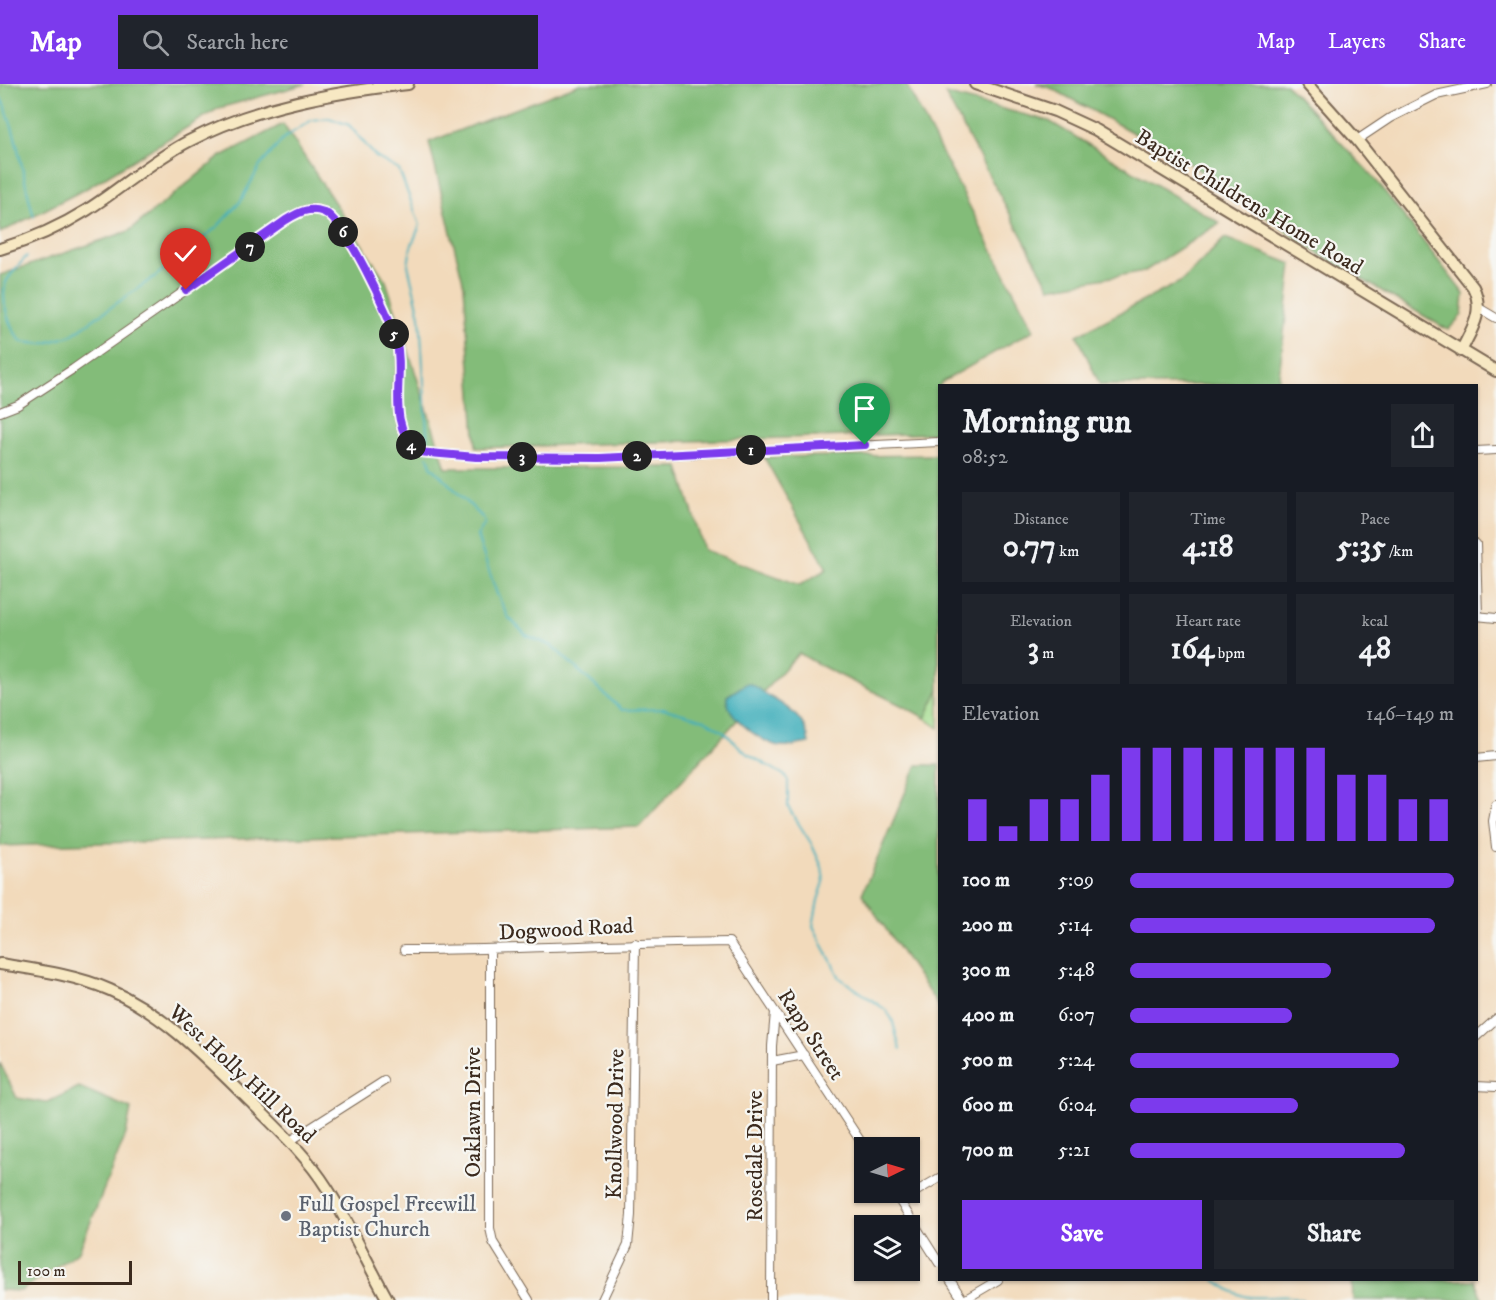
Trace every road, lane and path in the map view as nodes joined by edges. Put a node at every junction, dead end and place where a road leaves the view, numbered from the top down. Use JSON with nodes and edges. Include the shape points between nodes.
{"nodes":[{"id":1,"x":408,"y":84,"type":"edge"},
{"id":2,"x":975,"y":84,"type":"edge"},
{"id":3,"x":1307,"y":84,"type":"edge"},
{"id":4,"x":1483,"y":84,"type":"edge"},
{"id":5,"x":1357,"y":140,"type":"junction"},
{"id":6,"x":0,"y":249,"type":"edge"},
{"id":7,"x":1479,"y":308,"type":"junction"},
{"id":8,"x":1496,"y":318,"type":"edge"},
{"id":9,"x":1461,"y":351,"type":"junction"},
{"id":10,"x":1496,"y":371,"type":"edge"},
{"id":11,"x":0,"y":412,"type":"edge"},
{"id":12,"x":938,"y":442,"type":"edge"},
{"id":13,"x":1496,"y":450,"type":"edge"},
{"id":14,"x":1478,"y":451,"type":"edge"},
{"id":15,"x":1478,"y":616,"type":"edge"},
{"id":16,"x":1496,"y":618,"type":"edge"},
{"id":17,"x":1496,"y":756,"type":"edge"},
{"id":18,"x":1478,"y":758,"type":"edge"},
{"id":19,"x":1496,"y":805,"type":"edge"},
{"id":20,"x":1496,"y":847,"type":"edge"},
{"id":21,"x":729,"y":942,"type":"joint"},
{"id":22,"x":635,"y":943,"type":"junction"},
{"id":23,"x":405,"y":950,"type":"dead end"},
{"id":24,"x":489,"y":950,"type":"junction"},
{"id":25,"x":0,"y":964,"type":"edge"},
{"id":26,"x":776,"y":1012,"type":"junction"},
{"id":27,"x":1496,"y":1019,"type":"edge"},
{"id":28,"x":1478,"y":1035,"type":"edge"},
{"id":29,"x":804,"y":1055,"type":"junction"},
{"id":30,"x":772,"y":1061,"type":"junction"},
{"id":31,"x":384,"y":1081,"type":"dead end"},
{"id":32,"x":1478,"y":1086,"type":"edge"},
{"id":33,"x":1496,"y":1087,"type":"edge"},
{"id":34,"x":858,"y":1137,"type":"edge"},
{"id":35,"x":290,"y":1141,"type":"junction"},
{"id":36,"x":938,"y":1179,"type":"edge"},
{"id":37,"x":920,"y":1189,"type":"edge"},
{"id":38,"x":901,"y":1203,"type":"edge"},
{"id":39,"x":938,"y":1261,"type":"edge"},
{"id":40,"x":951,"y":1281,"type":"edge"},
{"id":41,"x":996,"y":1281,"type":"edge"},
{"id":42,"x":388,"y":1300,"type":"edge"},
{"id":43,"x":529,"y":1300,"type":"edge"},
{"id":44,"x":602,"y":1300,"type":"edge"},
{"id":45,"x":771,"y":1300,"type":"edge"},
{"id":46,"x":963,"y":1300,"type":"edge"}],
"edges":[{"from":1,"to":6,"type":"street","via":[[336,95],[228,123],[162,156],[71,219]]},
{"from":2,"to":9,"type":"street","name":"Baptist Childrens Home Road","via":[[1055,111],[1096,130]]},
{"from":3,"to":5,"type":"street"},
{"from":4,"to":5,"type":"street","via":[[1436,94]]},
{"from":5,"to":7,"type":"street","via":[[1467,277],[1477,294]]},
{"from":7,"to":8,"type":"street"},
{"from":7,"to":9,"type":"street"},
{"from":9,"to":10,"type":"street","name":"Baptist Childrens Home Road"},
{"from":11,"to":12,"type":"street","via":[[18,405],[73,369],[286,220],[303,210],[314,209],[338,223],[382,302],[396,342],[396,406],[403,433],[418,452],[600,458]]},
{"from":13,"to":14,"type":"street"},
{"from":15,"to":16,"type":"street"},
{"from":17,"to":18,"type":"street"},
{"from":19,"to":20,"type":"street"},
{"from":21,"to":22,"type":"street","name":"Dogwood Road"},
{"from":21,"to":26,"type":"street","name":"Rapp Street"},
{"from":22,"to":24,"type":"street","name":"Dogwood Road"},
{"from":22,"to":44,"type":"street","name":"Knollwood Drive","via":[[631,1215],[628,1245]]},
{"from":23,"to":24,"type":"street","name":"Dogwood Road"},
{"from":24,"to":43,"type":"street","name":"Oaklawn Drive","via":[[490,1228],[493,1242]]},
{"from":25,"to":35,"type":"street","name":"West Holly Hill Road","via":[[76,979],[137,1004],[220,1072]]},
{"from":26,"to":29,"type":"street","name":"Rapp Street"},
{"from":26,"to":30,"type":"street","name":"Rosedale Drive"},
{"from":27,"to":28,"type":"street"},
{"from":29,"to":30,"type":"street"},
{"from":29,"to":34,"type":"street","name":"Rapp Street"},
{"from":30,"to":45,"type":"street","name":"Rosedale Drive"},
{"from":31,"to":35,"type":"street"},
{"from":32,"to":33,"type":"street"},
{"from":35,"to":42,"type":"street","name":"West Holly Hill Road","via":[[327,1187]]},
{"from":36,"to":37,"type":"street"},
{"from":38,"to":39,"type":"street"},
{"from":40,"to":46,"type":"street"},
{"from":41,"to":46,"type":"street"}]}
